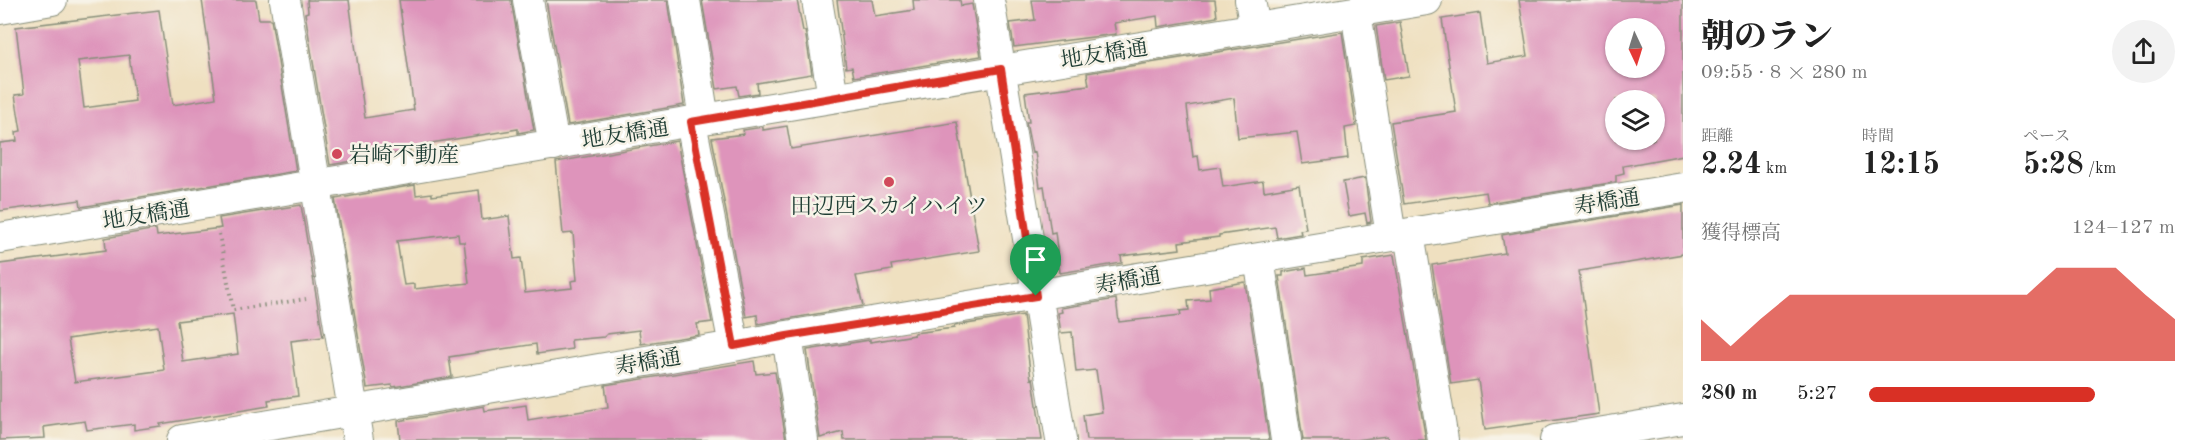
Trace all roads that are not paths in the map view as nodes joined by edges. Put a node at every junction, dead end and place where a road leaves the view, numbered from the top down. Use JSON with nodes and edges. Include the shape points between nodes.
{"nodes":[{"id":1,"x":52,"y":0,"type":"edge"},
{"id":2,"x":285,"y":0,"type":"edge"},
{"id":3,"x":528,"y":0,"type":"edge"},
{"id":4,"x":685,"y":0,"type":"edge"},
{"id":5,"x":817,"y":0,"type":"edge"},
{"id":6,"x":989,"y":0,"type":"edge"},
{"id":7,"x":1427,"y":0,"type":"edge"},
{"id":8,"x":0,"y":9,"type":"edge"},
{"id":9,"x":1356,"y":12,"type":"junction"},
{"id":10,"x":1253,"y":14,"type":"edge"},
{"id":11,"x":1001,"y":69,"type":"junction"},
{"id":12,"x":833,"y":98,"type":"junction"},
{"id":13,"x":698,"y":120,"type":"junction"},
{"id":14,"x":554,"y":145,"type":"junction"},
{"id":15,"x":316,"y":185,"type":"junction"},
{"id":16,"x":1683,"y":188,"type":"edge"},
{"id":17,"x":1400,"y":235,"type":"junction"},
{"id":18,"x":0,"y":238,"type":"edge"},
{"id":19,"x":1259,"y":258,"type":"junction"},
{"id":20,"x":1036,"y":296,"type":"junction"},
{"id":21,"x":787,"y":336,"type":"junction"},
{"id":22,"x":734,"y":346,"type":"junction"},
{"id":23,"x":354,"y":411,"type":"junction"},
{"id":24,"x":1683,"y":419,"type":"edge"},
{"id":25,"x":182,"y":440,"type":"edge"},
{"id":26,"x":358,"y":440,"type":"edge"},
{"id":27,"x":803,"y":440,"type":"edge"},
{"id":28,"x":1061,"y":440,"type":"edge"},
{"id":29,"x":1286,"y":440,"type":"edge"},
{"id":30,"x":1443,"y":440,"type":"edge"},
{"id":31,"x":1556,"y":440,"type":"edge"}],
"edges":[{"from":1,"to":8,"type":"street"},
{"from":2,"to":15,"type":"street"},
{"from":3,"to":14,"type":"street"},
{"from":4,"to":13,"type":"street"},
{"from":5,"to":12,"type":"street"},
{"from":6,"to":11,"type":"street"},
{"from":7,"to":9,"type":"street","name":"地友橋通"},
{"from":9,"to":10,"type":"street","name":"地友橋通"},
{"from":9,"to":17,"type":"street"},
{"from":10,"to":11,"type":"street","name":"地友橋通"},
{"from":11,"to":12,"type":"street","name":"地友橋通"},
{"from":11,"to":20,"type":"street"},
{"from":12,"to":13,"type":"street","name":"地友橋通"},
{"from":13,"to":14,"type":"street","name":"地友橋通"},
{"from":13,"to":22,"type":"street"},
{"from":14,"to":15,"type":"street","name":"地友橋通"},
{"from":15,"to":18,"type":"street","name":"地友橋通"},
{"from":15,"to":23,"type":"street"},
{"from":16,"to":17,"type":"street","name":"寿橋通"},
{"from":17,"to":19,"type":"street","name":"寿橋通"},
{"from":17,"to":30,"type":"street"},
{"from":19,"to":20,"type":"street","name":"寿橋通"},
{"from":19,"to":29,"type":"street"},
{"from":20,"to":21,"type":"street","name":"寿橋通"},
{"from":20,"to":28,"type":"street"},
{"from":21,"to":22,"type":"street","name":"寿橋通"},
{"from":21,"to":27,"type":"street"},
{"from":22,"to":23,"type":"street","name":"寿橋通"},
{"from":23,"to":25,"type":"street","name":"寿橋通"},
{"from":23,"to":26,"type":"street"},
{"from":24,"to":31,"type":"street"}]}
